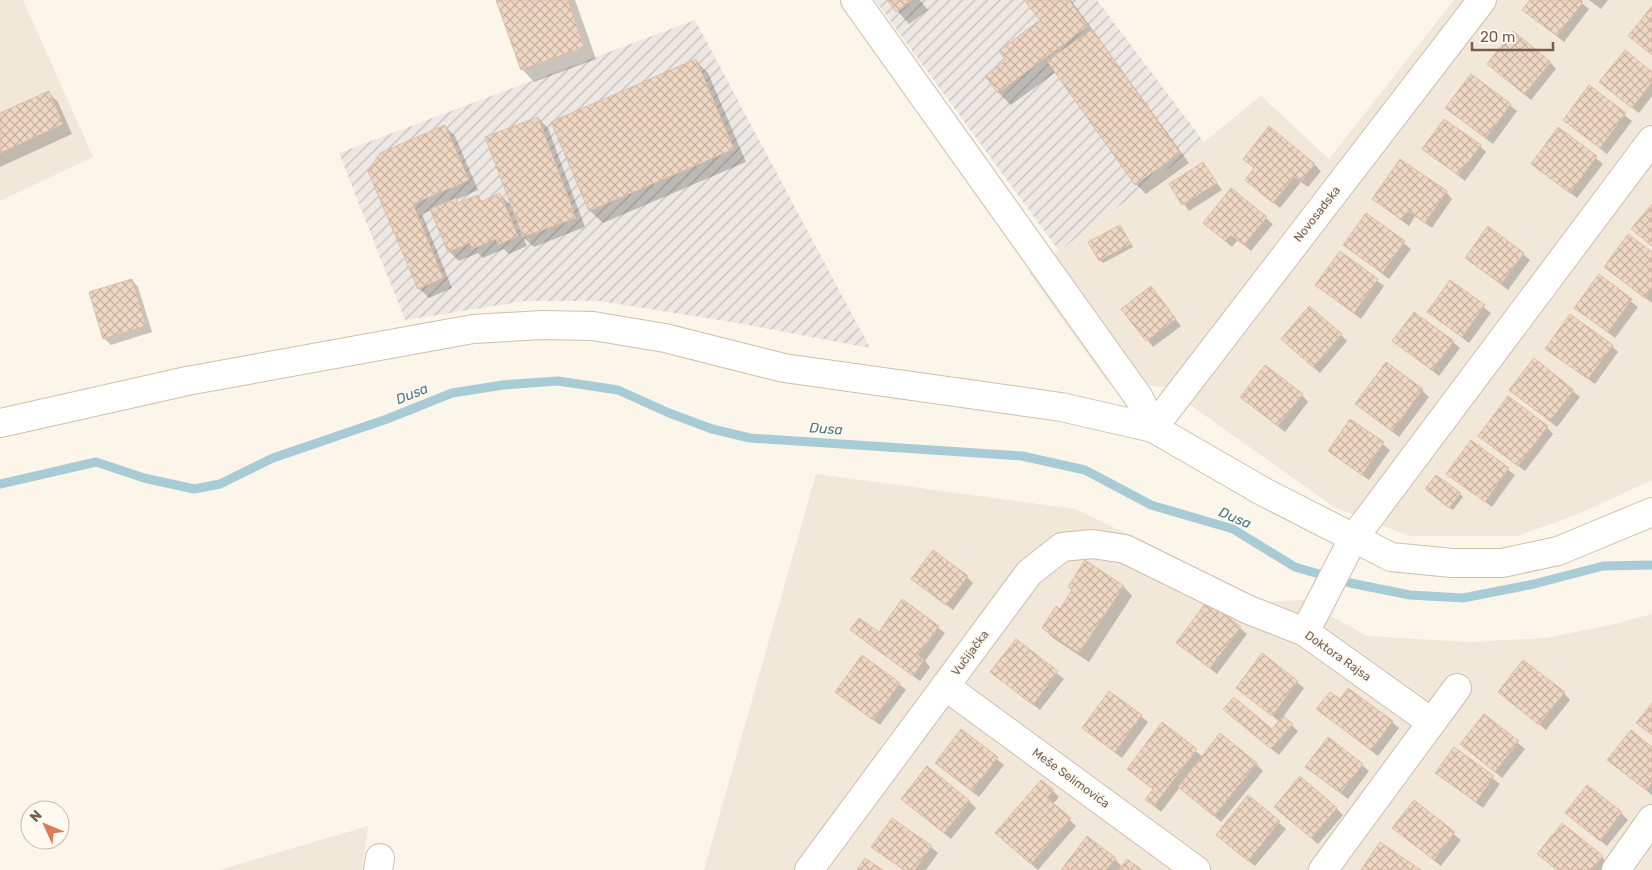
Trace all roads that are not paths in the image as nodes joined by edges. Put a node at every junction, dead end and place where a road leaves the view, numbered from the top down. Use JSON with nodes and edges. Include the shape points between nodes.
{"nodes":[{"id":1,"x":855,"y":0,"type":"edge"},
{"id":2,"x":1482,"y":0,"type":"edge"},
{"id":3,"x":1652,"y":140,"type":"edge"},
{"id":4,"x":0,"y":423,"type":"edge"},
{"id":5,"x":1153,"y":428,"type":"junction"},
{"id":6,"x":1652,"y":512,"type":"edge"},
{"id":7,"x":1349,"y":548,"type":"junction"},
{"id":8,"x":1184,"y":577,"type":"joint"},
{"id":9,"x":1310,"y":623,"type":"junction"},
{"id":10,"x":945,"y":686,"type":"junction"},
{"id":11,"x":1457,"y":688,"type":"dead end"},
{"id":12,"x":1431,"y":722,"type":"junction"},
{"id":13,"x":1652,"y":820,"type":"edge"},
{"id":14,"x":809,"y":870,"type":"edge"},
{"id":15,"x":1196,"y":870,"type":"edge"},
{"id":16,"x":1323,"y":870,"type":"edge"},
{"id":17,"x":1616,"y":870,"type":"edge"}],
"edges":[{"from":1,"to":5,"type":"street","via":[[1139,398]]},
{"from":2,"to":5,"type":"street","name":"Novosadska"},
{"from":3,"to":7,"type":"street"},
{"from":4,"to":5,"type":"street","via":[[187,381],[474,329],[542,325],[593,326],[665,338],[784,368],[1061,407]]},
{"from":5,"to":7,"type":"street","via":[[1264,492]]},
{"from":6,"to":7,"type":"street","via":[[1558,551],[1502,563],[1452,563],[1390,557]]},
{"from":7,"to":9,"type":"street"},
{"from":8,"to":9,"type":"street","name":"Doktora Rajsa","via":[[1249,610]]},
{"from":8,"to":10,"type":"street","name":"Vučijačka","via":[[1126,549],[1092,544],[1062,547],[1029,573]]},
{"from":9,"to":12,"type":"street","name":"Doktora Rajsa"},
{"from":10,"to":14,"type":"street","name":"Vučijačka"},
{"from":10,"to":15,"type":"street","name":"Meše Selimovića"},
{"from":11,"to":12,"type":"street"},
{"from":12,"to":16,"type":"street"},
{"from":13,"to":17,"type":"street"}]}
